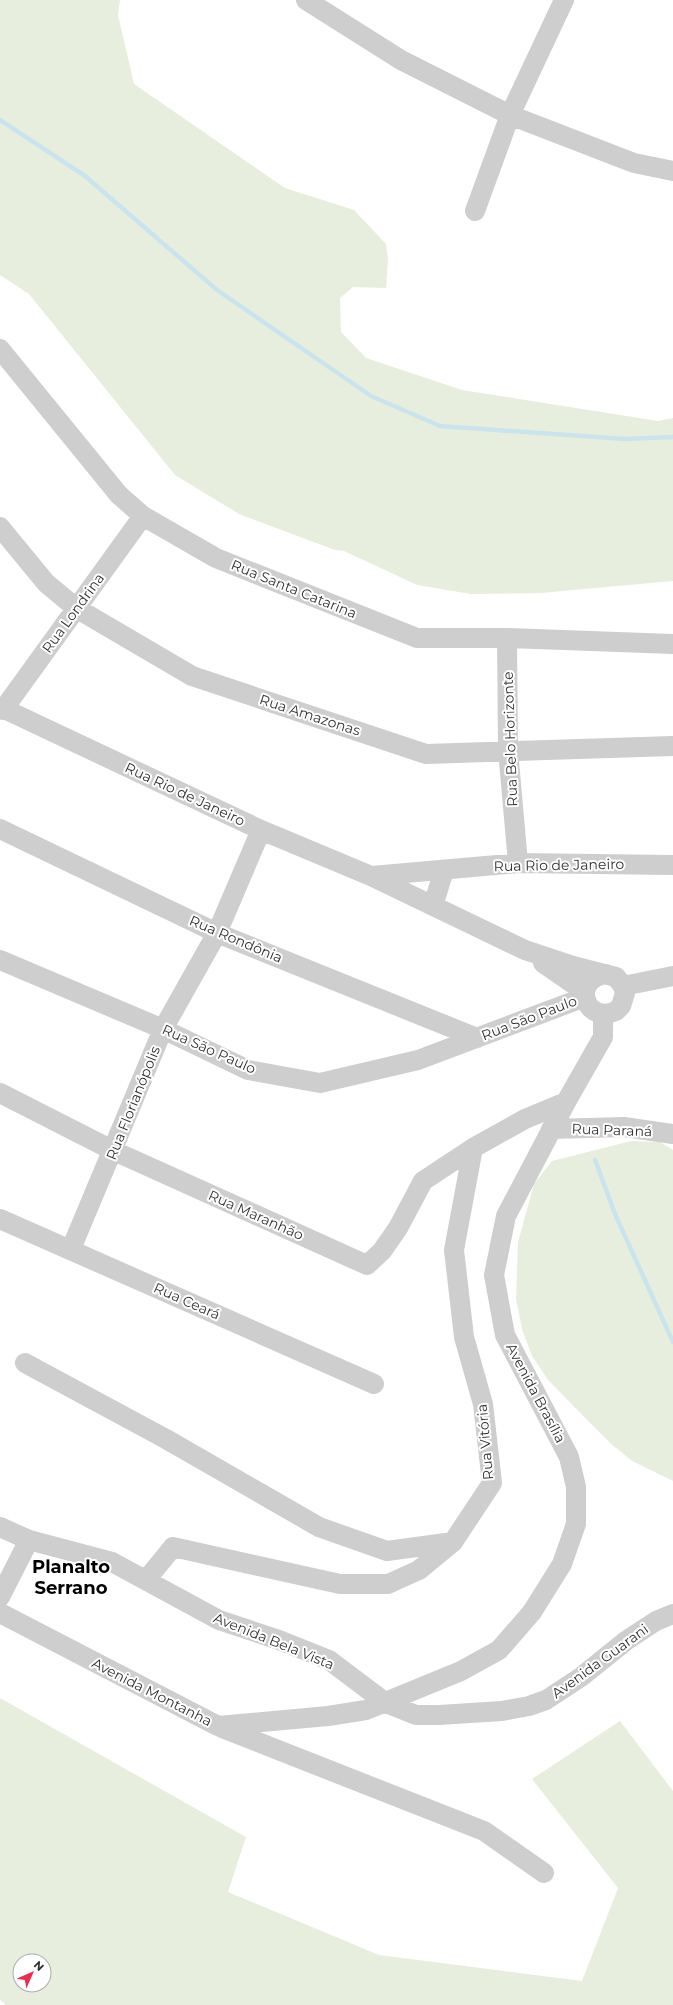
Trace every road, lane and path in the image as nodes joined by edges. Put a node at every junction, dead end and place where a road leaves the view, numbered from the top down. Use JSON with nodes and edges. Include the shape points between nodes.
{"nodes":[{"id":1,"x":306,"y":0,"type":"edge"},
{"id":2,"x":564,"y":0,"type":"edge"},
{"id":3,"x":510,"y":115,"type":"junction"},
{"id":4,"x":673,"y":171,"type":"edge"},
{"id":5,"x":475,"y":211,"type":"dead end"},
{"id":6,"x":0,"y":349,"type":"edge"},
{"id":7,"x":143,"y":516,"type":"junction"},
{"id":8,"x":0,"y":527,"type":"edge"},
{"id":9,"x":76,"y":608,"type":"junction"},
{"id":10,"x":507,"y":638,"type":"junction"},
{"id":11,"x":673,"y":644,"type":"edge"},
{"id":12,"x":2,"y":708,"type":"edge"},
{"id":13,"x":673,"y":746,"type":"edge"},
{"id":14,"x":508,"y":750,"type":"junction"},
{"id":15,"x":0,"y":829,"type":"edge"},
{"id":16,"x":261,"y":830,"type":"junction"},
{"id":17,"x":518,"y":863,"type":"junction"},
{"id":18,"x":673,"y":865,"type":"edge"},
{"id":19,"x":444,"y":870,"type":"junction"},
{"id":20,"x":371,"y":876,"type":"junction"},
{"id":21,"x":433,"y":906,"type":"junction"},
{"id":22,"x":217,"y":933,"type":"junction"},
{"id":23,"x":525,"y":950,"type":"junction"},
{"id":24,"x":0,"y":960,"type":"edge"},
{"id":25,"x":606,"y":974,"type":"junction"},
{"id":26,"x":673,"y":976,"type":"edge"},
{"id":27,"x":623,"y":986,"type":"junction"},
{"id":28,"x":585,"y":994,"type":"junction"},
{"id":29,"x":603,"y":1014,"type":"junction"},
{"id":30,"x":163,"y":1029,"type":"junction"},
{"id":31,"x":477,"y":1038,"type":"junction"},
{"id":32,"x":0,"y":1094,"type":"edge"},
{"id":33,"x":566,"y":1102,"type":"junction"},
{"id":34,"x":551,"y":1129,"type":"junction"},
{"id":35,"x":673,"y":1134,"type":"edge"},
{"id":36,"x":473,"y":1148,"type":"junction"},
{"id":37,"x":114,"y":1151,"type":"junction"},
{"id":38,"x":0,"y":1219,"type":"edge"},
{"id":39,"x":71,"y":1249,"type":"junction"},
{"id":40,"x":25,"y":1363,"type":"dead end"},
{"id":41,"x":374,"y":1384,"type":"dead end"},
{"id":42,"x":0,"y":1527,"type":"edge"},
{"id":43,"x":29,"y":1540,"type":"junction"},
{"id":44,"x":453,"y":1542,"type":"junction"},
{"id":45,"x":146,"y":1580,"type":"junction"},
{"id":46,"x":0,"y":1597,"type":"edge"},
{"id":47,"x":0,"y":1613,"type":"edge"},
{"id":48,"x":673,"y":1614,"type":"edge"},
{"id":49,"x":433,"y":1683,"type":"junction"},
{"id":50,"x":386,"y":1703,"type":"junction"},
{"id":51,"x":439,"y":1715,"type":"junction"},
{"id":52,"x":218,"y":1726,"type":"junction"},
{"id":53,"x":544,"y":1873,"type":"dead end"}],
"edges":[{"from":1,"to":3,"type":"street","via":[[401,60]]},
{"from":2,"to":3,"type":"street"},
{"from":3,"to":4,"type":"street","via":[[634,163]]},
{"from":3,"to":5,"type":"street"},
{"from":6,"to":7,"type":"street","name":"Rua Santa Catarina","via":[[119,495]]},
{"from":7,"to":9,"type":"street","name":"Rua Londrina"},
{"from":7,"to":10,"type":"street","name":"Rua Santa Catarina","via":[[216,558],[417,638]]},
{"from":8,"to":9,"type":"street","name":"Rua Amazonas","via":[[46,583]]},
{"from":9,"to":12,"type":"street","name":"Rua Londrina"},
{"from":9,"to":14,"type":"street","name":"Rua Amazonas","via":[[192,676],[426,754]]},
{"from":10,"to":11,"type":"street","name":"Rua Santa Catarina"},
{"from":10,"to":14,"type":"street","name":"Rua Belo Horizonte"},
{"from":12,"to":16,"type":"street","name":"Rua Rio de Janeiro"},
{"from":13,"to":14,"type":"street","name":"Rua Amazonas"},
{"from":14,"to":17,"type":"street","name":"Rua Belo Horizonte"},
{"from":15,"to":22,"type":"street","name":"Rua Rondônia"},
{"from":16,"to":20,"type":"street","name":"Rua Rio de Janeiro"},
{"from":16,"to":22,"type":"street","name":"Rua Florianópolis"},
{"from":17,"to":18,"type":"street","name":"Rua Rio de Janeiro"},
{"from":17,"to":19,"type":"street","name":"Rua Rio de Janeiro"},
{"from":19,"to":20,"type":"street","name":"Rua Rio de Janeiro"},
{"from":19,"to":21,"type":"street"},
{"from":20,"to":21,"type":"street","name":"Rua Rio de Janeiro"},
{"from":21,"to":23,"type":"street","name":"Rua Rio de Janeiro"},
{"from":22,"to":30,"type":"street","name":"Rua Florianópolis"},
{"from":22,"to":31,"type":"street","name":"Rua Rondônia"},
{"from":23,"to":25,"type":"street","name":"Rua Rio de Janeiro"},
{"from":23,"to":28,"type":"street","name":"Rua Rio de Janeiro"},
{"from":24,"to":30,"type":"street","name":"Rua São Paulo"},
{"from":25,"to":27,"type":"street","via":[[616,977]]},
{"from":25,"to":28,"type":"street","via":[[592,979],[587,984]]},
{"from":26,"to":27,"type":"street"},
{"from":27,"to":29,"type":"street","via":[[625,992],[621,1006]]},
{"from":28,"to":29,"type":"street","via":[[591,1008]]},
{"from":28,"to":31,"type":"street","name":"Rua São Paulo"},
{"from":29,"to":33,"type":"street","name":"Avenida Brasília","via":[[603,1037]]},
{"from":30,"to":31,"type":"street","name":"Rua São Paulo","via":[[248,1070],[320,1083],[418,1060]]},
{"from":30,"to":37,"type":"street","name":"Rua Florianópolis"},
{"from":32,"to":37,"type":"street","name":"Rua Maranhão"},
{"from":33,"to":34,"type":"street","name":"Avenida Brasília"},
{"from":33,"to":36,"type":"street","via":[[525,1119]]},
{"from":34,"to":35,"type":"street","name":"Rua Paraná","via":[[624,1128]]},
{"from":34,"to":49,"type":"street","name":"Avenida Brasília","via":[[506,1216],[494,1275],[505,1335],[569,1457],[576,1486],[576,1524],[562,1564],[532,1612],[499,1650],[462,1671]]},
{"from":36,"to":37,"type":"street","name":"Rua Maranhão","via":[[423,1181],[398,1228],[382,1251],[367,1265]]},
{"from":36,"to":44,"type":"street","name":"Rua Vitória","via":[[454,1250],[464,1337],[483,1404],[492,1483]]},
{"from":37,"to":39,"type":"street","name":"Rua Florianópolis"},
{"from":38,"to":39,"type":"street","name":"Rua Ceará"},
{"from":39,"to":41,"type":"street","name":"Rua Ceará"},
{"from":40,"to":44,"type":"street","via":[[166,1439],[319,1527],[387,1551]]},
{"from":42,"to":43,"type":"street","name":"Avenida Bela Vista"},
{"from":43,"to":45,"type":"street","name":"Avenida Bela Vista","via":[[112,1562]]},
{"from":43,"to":46,"type":"street"},
{"from":44,"to":45,"type":"street","name":"Rua Vitória","via":[[419,1570],[388,1584],[340,1584],[173,1547]]},
{"from":45,"to":50,"type":"street","name":"Avenida Bela Vista","via":[[219,1620],[329,1660]]},
{"from":47,"to":52,"type":"street","name":"Avenida Montanha"},
{"from":48,"to":51,"type":"street","name":"Avenida Guarani","via":[[656,1621],[627,1640],[581,1677],[546,1700],[502,1711]]},
{"from":49,"to":50,"type":"street","name":"Avenida Brasília"},
{"from":49,"to":51,"type":"street","via":[[431,1699]]},
{"from":50,"to":51,"type":"street","name":"Avenida Guarani","via":[[416,1715]]},
{"from":50,"to":52,"type":"street","name":"Avenida Montanha","via":[[366,1710],[328,1716]]},
{"from":52,"to":53,"type":"street","via":[[484,1831]]}]}
